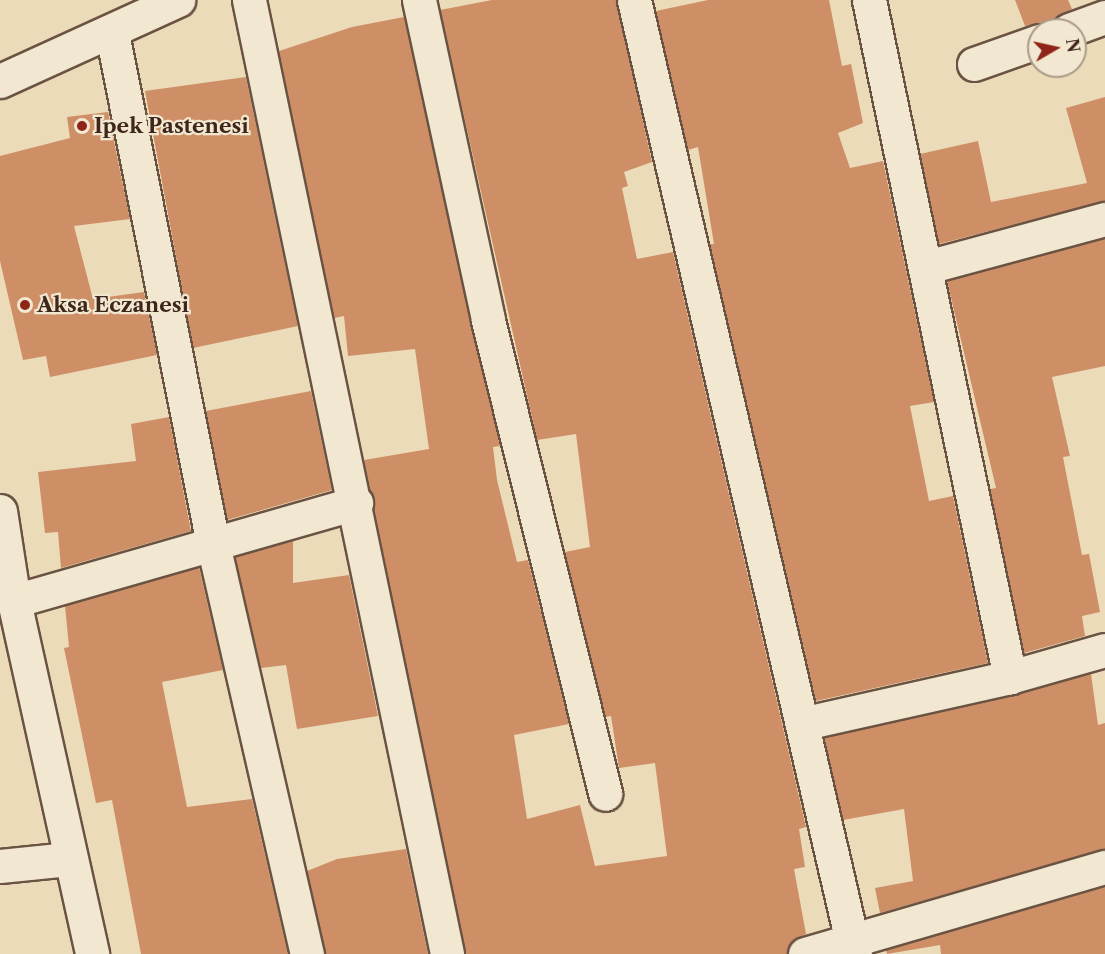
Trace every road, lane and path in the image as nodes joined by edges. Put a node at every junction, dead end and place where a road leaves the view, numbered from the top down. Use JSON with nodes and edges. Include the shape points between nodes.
{"nodes":[{"id":1,"x":178,"y":0,"type":"edge"},
{"id":2,"x":249,"y":0,"type":"edge"},
{"id":3,"x":418,"y":0,"type":"edge"},
{"id":4,"x":634,"y":0,"type":"edge"},
{"id":5,"x":868,"y":0,"type":"edge"},
{"id":6,"x":1105,"y":18,"type":"edge"},
{"id":7,"x":1087,"y":24,"type":"edge"},
{"id":8,"x":112,"y":33,"type":"junction"},
{"id":9,"x":1027,"y":45,"type":"edge"},
{"id":10,"x":974,"y":64,"type":"dead end"},
{"id":11,"x":0,"y":81,"type":"edge"},
{"id":12,"x":1105,"y":219,"type":"edge"},
{"id":13,"x":927,"y":267,"type":"junction"},
{"id":14,"x":356,"y":503,"type":"junction"},
{"id":15,"x":0,"y":511,"type":"edge"},
{"id":16,"x":213,"y":544,"type":"junction"},
{"id":17,"x":14,"y":601,"type":"junction"},
{"id":18,"x":1105,"y":650,"type":"edge"},
{"id":19,"x":1010,"y":677,"type":"junction"},
{"id":20,"x":805,"y":723,"type":"junction"},
{"id":21,"x":605,"y":794,"type":"dead end"},
{"id":22,"x":69,"y":859,"type":"junction"},
{"id":23,"x":0,"y":866,"type":"edge"},
{"id":24,"x":1105,"y":867,"type":"edge"},
{"id":25,"x":854,"y":949,"type":"edge"},
{"id":26,"x":92,"y":954,"type":"edge"},
{"id":27,"x":307,"y":954,"type":"edge"},
{"id":28,"x":447,"y":954,"type":"edge"},
{"id":29,"x":805,"y":954,"type":"edge"}],
"edges":[{"from":1,"to":8,"type":"street"},
{"from":2,"to":14,"type":"street"},
{"from":3,"to":21,"type":"street","via":[[488,320]]},
{"from":4,"to":20,"type":"street"},
{"from":5,"to":13,"type":"street"},
{"from":6,"to":7,"type":"street"},
{"from":8,"to":11,"type":"street"},
{"from":8,"to":16,"type":"street"},
{"from":9,"to":10,"type":"street"},
{"from":12,"to":13,"type":"street"},
{"from":13,"to":19,"type":"street"},
{"from":14,"to":16,"type":"street"},
{"from":14,"to":28,"type":"street"},
{"from":15,"to":17,"type":"street"},
{"from":16,"to":17,"type":"street"},
{"from":16,"to":27,"type":"street"},
{"from":17,"to":22,"type":"street"},
{"from":18,"to":19,"type":"street"},
{"from":19,"to":20,"type":"street"},
{"from":20,"to":25,"type":"street"},
{"from":22,"to":23,"type":"street"},
{"from":22,"to":26,"type":"street"},
{"from":24,"to":25,"type":"street"},
{"from":25,"to":29,"type":"street"}]}
